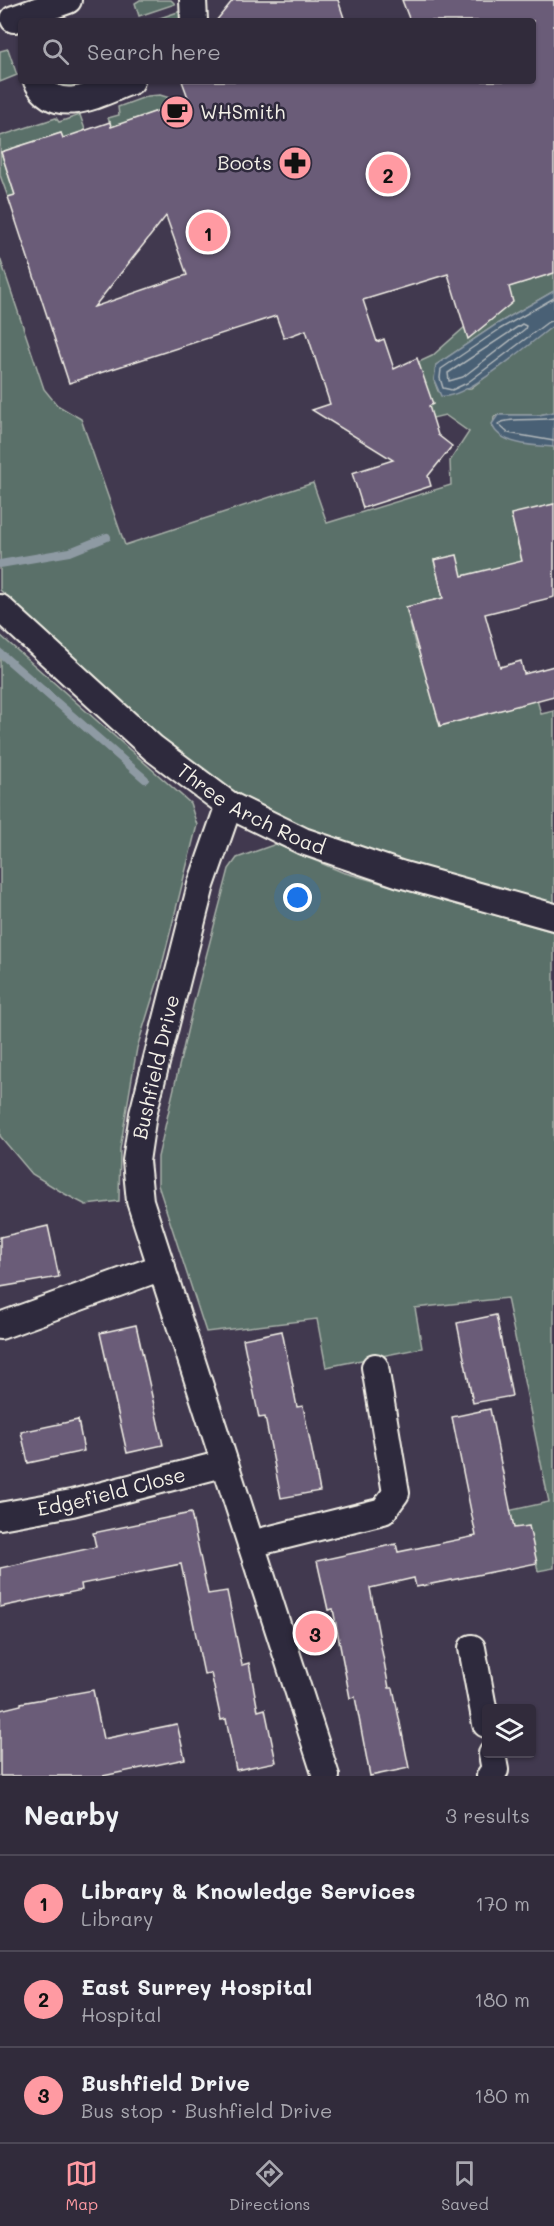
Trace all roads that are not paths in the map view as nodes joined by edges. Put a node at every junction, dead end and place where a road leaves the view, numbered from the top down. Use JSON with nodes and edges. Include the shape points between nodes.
{"nodes":[{"id":1,"x":68,"y":0,"type":"edge"},
{"id":2,"x":193,"y":0,"type":"edge"},
{"id":3,"x":20,"y":18,"type":"edge"},
{"id":4,"x":194,"y":18,"type":"edge"},
{"id":5,"x":39,"y":84,"type":"edge"},
{"id":6,"x":122,"y":84,"type":"edge"},
{"id":7,"x":0,"y":608,"type":"edge"},
{"id":8,"x":229,"y":805,"type":"junction"},
{"id":9,"x":554,"y":917,"type":"edge"},
{"id":10,"x":162,"y":1268,"type":"junction"},
{"id":11,"x":0,"y":1326,"type":"edge"},
{"id":12,"x":375,"y":1367,"type":"dead end"},
{"id":13,"x":223,"y":1464,"type":"junction"},
{"id":14,"x":0,"y":1516,"type":"edge"},
{"id":15,"x":251,"y":1544,"type":"junction"},
{"id":16,"x":472,"y":1648,"type":"dead end"},
{"id":17,"x":482,"y":1704,"type":"edge"},
{"id":18,"x":493,"y":1758,"type":"edge"},
{"id":19,"x":326,"y":1776,"type":"edge"},
{"id":20,"x":490,"y":1776,"type":"edge"}],
"edges":[{"from":1,"to":3,"type":"street"},
{"from":2,"to":4,"type":"street"},
{"from":5,"to":6,"type":"street","via":[[49,97],[67,102]]},
{"from":7,"to":8,"type":"street","name":"Three Arch Road","via":[[153,748]]},
{"from":8,"to":9,"type":"street","name":"Three Arch Road","via":[[303,841]]},
{"from":8,"to":10,"type":"street","name":"Bushfield Drive","via":[[201,885],[137,1149],[140,1201]]},
{"from":10,"to":11,"type":"street"},
{"from":10,"to":13,"type":"street","name":"Bushfield Drive"},
{"from":12,"to":15,"type":"street","via":[[396,1493],[384,1511]]},
{"from":13,"to":14,"type":"street","name":"Edgefield Close","via":[[72,1503]]},
{"from":13,"to":15,"type":"street","name":"Bushfield Drive"},
{"from":15,"to":19,"type":"street","name":"Bushfield Drive"},
{"from":16,"to":17,"type":"street"},
{"from":18,"to":20,"type":"street","via":[[495,1770]]}]}
